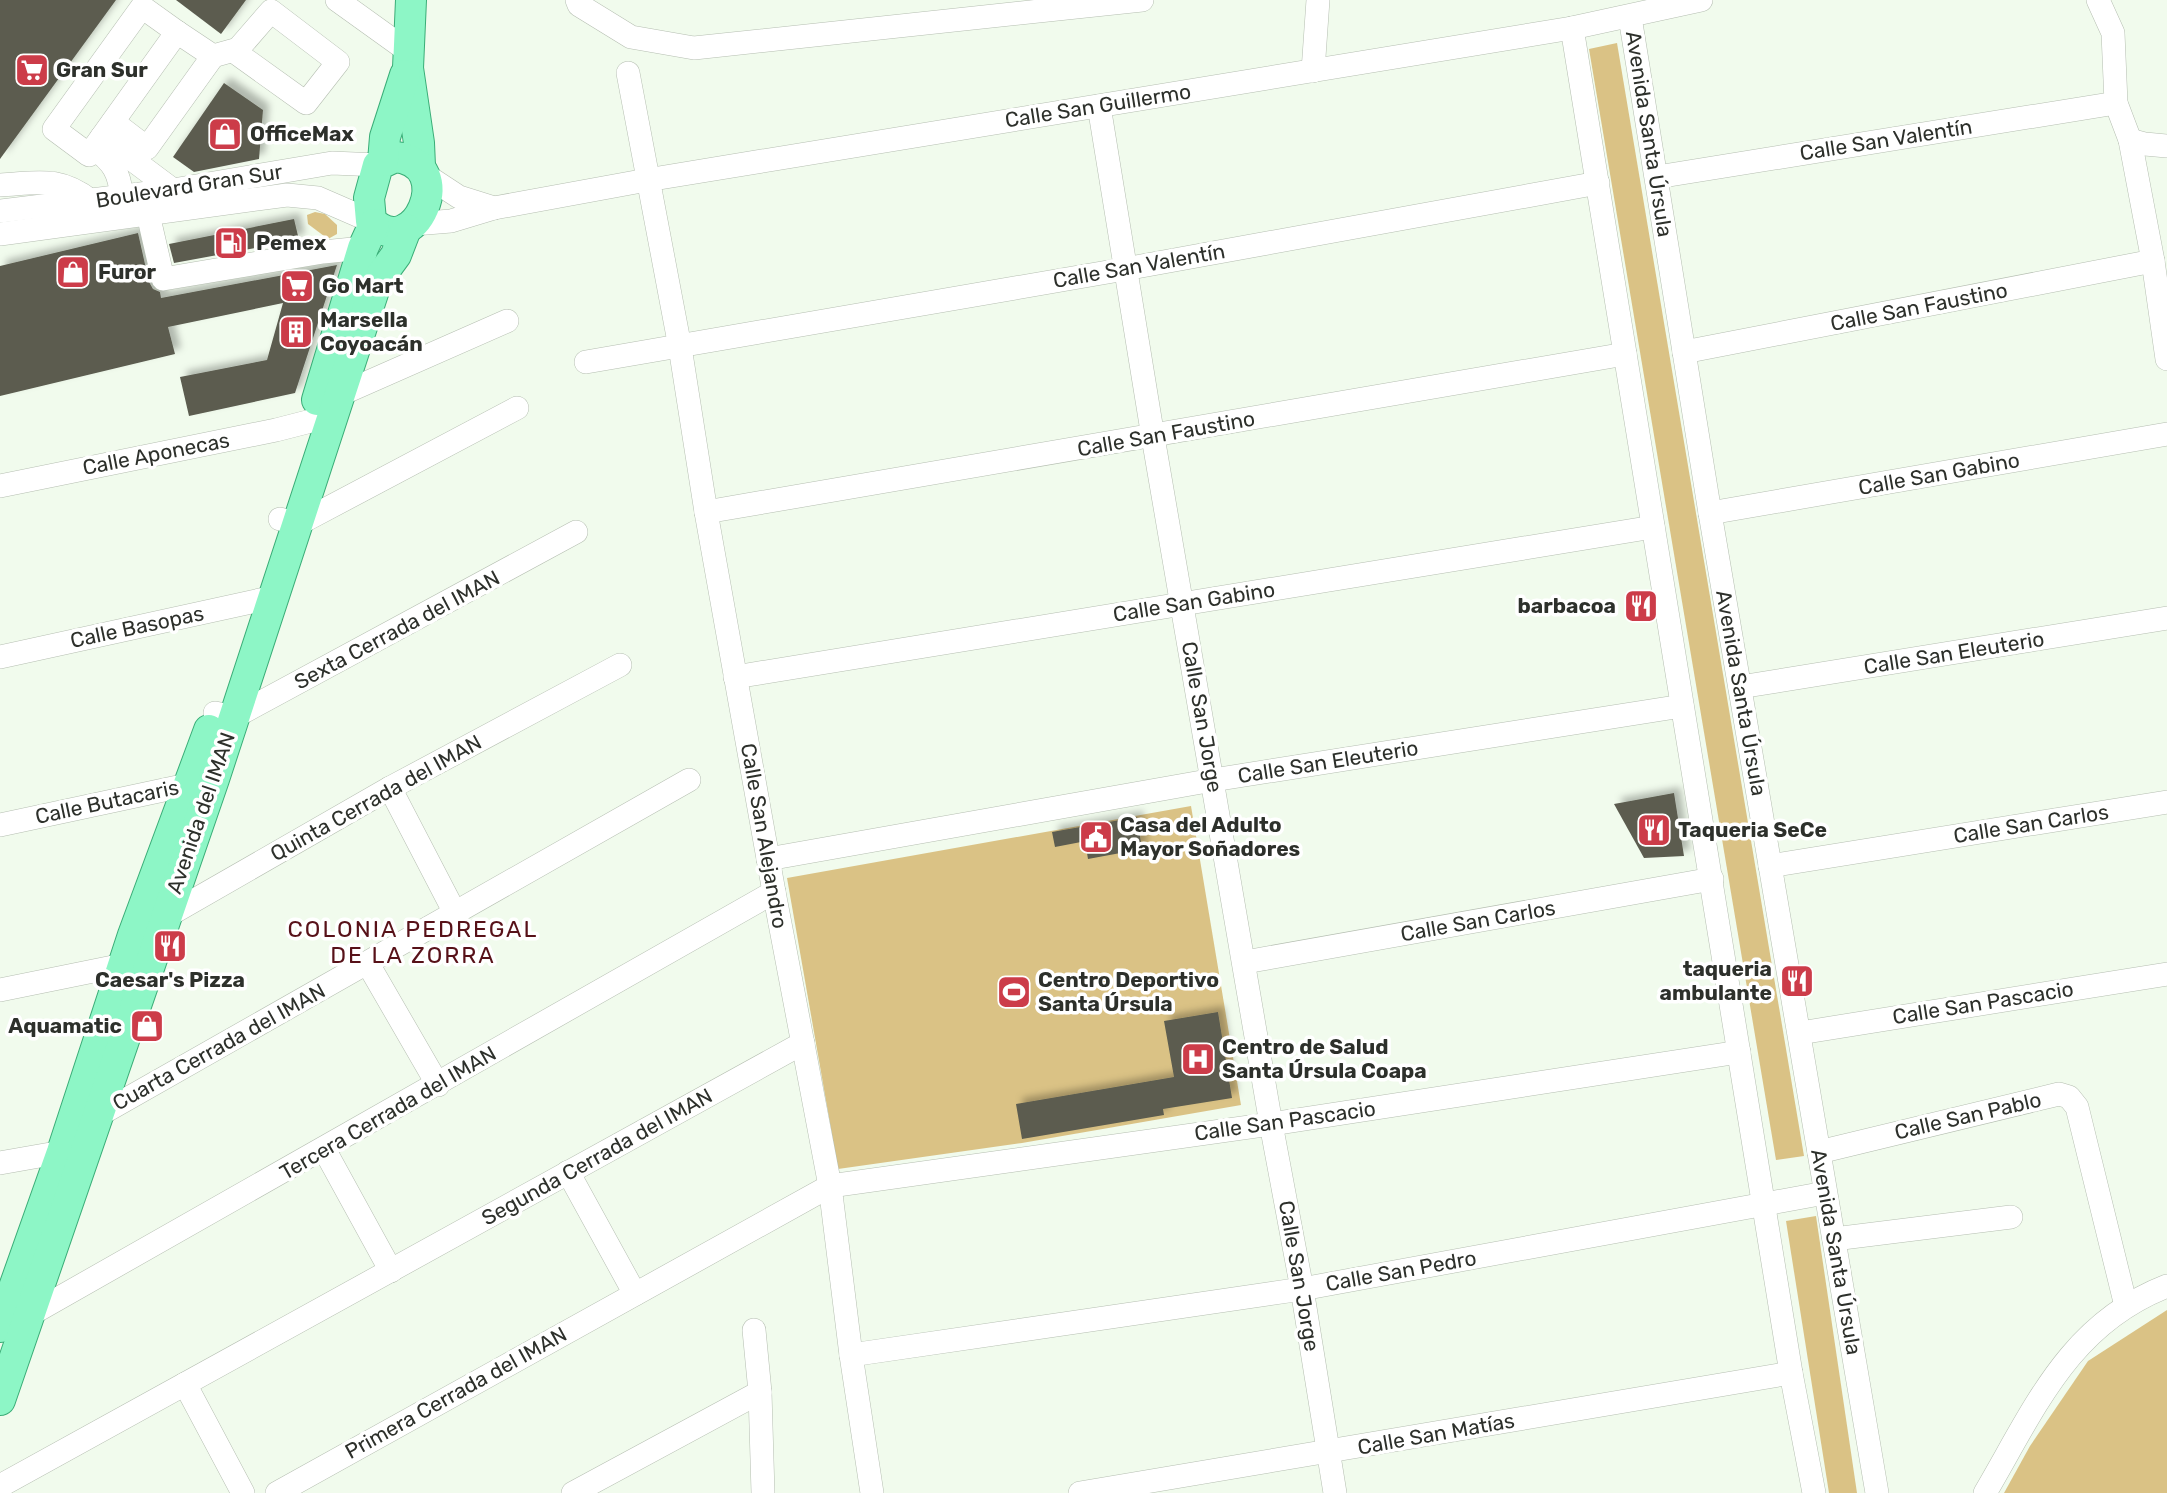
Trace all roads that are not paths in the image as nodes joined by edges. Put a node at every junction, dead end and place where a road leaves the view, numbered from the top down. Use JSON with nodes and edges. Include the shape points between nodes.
{"nodes":[{"id":1,"x":337,"y":0,"type":"edge"},
{"id":2,"x":411,"y":0,"type":"edge"},
{"id":3,"x":577,"y":0,"type":"edge"},
{"id":4,"x":1142,"y":0,"type":"edge"},
{"id":5,"x":1318,"y":0,"type":"edge"},
{"id":6,"x":1701,"y":0,"type":"edge"},
{"id":7,"x":2098,"y":0,"type":"edge"},
{"id":8,"x":1630,"y":17,"type":"junction"},
{"id":9,"x":1572,"y":28,"type":"junction"},
{"id":10,"x":177,"y":32,"type":"junction"},
{"id":11,"x":238,"y":50,"type":"dead end"},
{"id":12,"x":213,"y":56,"type":"junction"},
{"id":13,"x":408,"y":59,"type":"junction"},
{"id":14,"x":1312,"y":71,"type":"junction"},
{"id":15,"x":628,"y":73,"type":"dead end"},
{"id":16,"x":2116,"y":103,"type":"junction"},
{"id":17,"x":1099,"y":106,"type":"junction"},
{"id":18,"x":103,"y":136,"type":"junction"},
{"id":19,"x":2148,"y":143,"type":"edge"},
{"id":20,"x":2167,"y":156,"type":"edge"},
{"id":21,"x":381,"y":163,"type":"junction"},
{"id":22,"x":422,"y":170,"type":"junction"},
{"id":23,"x":1657,"y":177,"type":"junction"},
{"id":24,"x":647,"y":180,"type":"junction"},
{"id":25,"x":1598,"y":183,"type":"junction"},
{"id":26,"x":0,"y":185,"type":"edge"},
{"id":27,"x":173,"y":190,"type":"junction"},
{"id":28,"x":122,"y":197,"type":"junction"},
{"id":29,"x":91,"y":201,"type":"junction"},
{"id":30,"x":494,"y":208,"type":"junction"},
{"id":31,"x":0,"y":211,"type":"edge"},
{"id":32,"x":148,"y":214,"type":"junction"},
{"id":33,"x":410,"y":227,"type":"junction"},
{"id":34,"x":369,"y":231,"type":"junction"},
{"id":35,"x":0,"y":234,"type":"edge"},
{"id":36,"x":2153,"y":261,"type":"junction"},
{"id":37,"x":1125,"y":269,"type":"junction"},
{"id":38,"x":507,"y":321,"type":"dead end"},
{"id":39,"x":680,"y":347,"type":"junction"},
{"id":40,"x":1684,"y":352,"type":"junction"},
{"id":41,"x":1626,"y":354,"type":"junction"},
{"id":42,"x":2167,"y":359,"type":"edge"},
{"id":43,"x":586,"y":362,"type":"dead end"},
{"id":44,"x":339,"y":395,"type":"junction"},
{"id":45,"x":517,"y":408,"type":"dead end"},
{"id":46,"x":311,"y":421,"type":"junction"},
{"id":47,"x":2167,"y":434,"type":"edge"},
{"id":48,"x":1153,"y":437,"type":"junction"},
{"id":49,"x":0,"y":486,"type":"edge"},
{"id":50,"x":706,"y":512,"type":"junction"},
{"id":51,"x":1710,"y":513,"type":"junction"},
{"id":52,"x":289,"y":522,"type":"junction"},
{"id":53,"x":1653,"y":527,"type":"junction"},
{"id":54,"x":576,"y":533,"type":"dead end"},
{"id":55,"x":264,"y":599,"type":"junction"},
{"id":56,"x":1183,"y":604,"type":"junction"},
{"id":57,"x":2167,"y":618,"type":"edge"},
{"id":58,"x":0,"y":657,"type":"edge"},
{"id":59,"x":620,"y":665,"type":"dead end"},
{"id":60,"x":735,"y":677,"type":"junction"},
{"id":61,"x":1741,"y":687,"type":"junction"},
{"id":62,"x":1682,"y":706,"type":"junction"},
{"id":63,"x":225,"y":715,"type":"junction"},
{"id":64,"x":689,"y":780,"type":"dead end"},
{"id":65,"x":1213,"y":780,"type":"junction"},
{"id":66,"x":202,"y":781,"type":"junction"},
{"id":67,"x":390,"y":789,"type":"junction"},
{"id":68,"x":2167,"y":802,"type":"edge"},
{"id":69,"x":0,"y":825,"type":"edge"},
{"id":70,"x":768,"y":859,"type":"junction"},
{"id":71,"x":1770,"y":866,"type":"junction"},
{"id":72,"x":1712,"y":879,"type":"junction"},
{"id":73,"x":774,"y":892,"type":"junction"},
{"id":74,"x":455,"y":913,"type":"junction"},
{"id":75,"x":165,"y":917,"type":"junction"},
{"id":76,"x":133,"y":935,"type":"junction"},
{"id":77,"x":1245,"y":962,"type":"junction"},
{"id":78,"x":368,"y":964,"type":"junction"},
{"id":79,"x":135,"y":968,"type":"junction"},
{"id":80,"x":2167,"y":974,"type":"edge"},
{"id":81,"x":0,"y":990,"type":"edge"},
{"id":82,"x":1800,"y":1033,"type":"junction"},
{"id":83,"x":803,"y":1043,"type":"junction"},
{"id":84,"x":1739,"y":1052,"type":"junction"},
{"id":85,"x":438,"y":1085,"type":"junction"},
{"id":86,"x":86,"y":1112,"type":"junction"},
{"id":87,"x":1272,"y":1124,"type":"junction"},
{"id":88,"x":324,"y":1149,"type":"junction"},
{"id":89,"x":1819,"y":1152,"type":"junction"},
{"id":90,"x":72,"y":1155,"type":"junction"},
{"id":91,"x":0,"y":1163,"type":"edge"},
{"id":92,"x":568,"y":1172,"type":"junction"},
{"id":93,"x":830,"y":1186,"type":"junction"},
{"id":94,"x":1825,"y":1193,"type":"junction"},
{"id":95,"x":1765,"y":1206,"type":"junction"},
{"id":96,"x":2011,"y":1217,"type":"dead end"},
{"id":97,"x":1834,"y":1239,"type":"junction"},
{"id":98,"x":391,"y":1271,"type":"junction"},
{"id":99,"x":2167,"y":1286,"type":"edge"},
{"id":100,"x":1302,"y":1289,"type":"junction"},
{"id":101,"x":635,"y":1294,"type":"junction"},
{"id":102,"x":2126,"y":1306,"type":"junction"},
{"id":103,"x":29,"y":1315,"type":"junction"},
{"id":104,"x":0,"y":1330,"type":"edge"},
{"id":105,"x":754,"y":1330,"type":"dead end"},
{"id":106,"x":851,"y":1355,"type":"junction"},
{"id":107,"x":1791,"y":1373,"type":"junction"},
{"id":108,"x":185,"y":1384,"type":"junction"},
{"id":109,"x":760,"y":1392,"type":"junction"},
{"id":110,"x":0,"y":1400,"type":"edge"},
{"id":111,"x":1329,"y":1452,"type":"junction"},
{"id":112,"x":0,"y":1486,"type":"edge"},
{"id":113,"x":243,"y":1493,"type":"edge"},
{"id":114,"x":277,"y":1493,"type":"edge"},
{"id":115,"x":573,"y":1493,"type":"edge"},
{"id":116,"x":763,"y":1493,"type":"edge"},
{"id":117,"x":872,"y":1493,"type":"edge"},
{"id":118,"x":1080,"y":1493,"type":"edge"},
{"id":119,"x":1335,"y":1493,"type":"edge"},
{"id":120,"x":1814,"y":1493,"type":"edge"},
{"id":121,"x":1877,"y":1493,"type":"edge"},
{"id":122,"x":1985,"y":1493,"type":"edge"}],
"edges":[{"from":1,"to":13,"type":"street"},
{"from":2,"to":13,"type":"main road"},
{"from":3,"to":4,"type":"street","via":[[631,37],[694,48]]},
{"from":5,"to":14,"type":"street"},
{"from":6,"to":8,"type":"street","name":"Calle San Guillermo"},
{"from":7,"to":16,"type":"street","via":[[2113,33]]},
{"from":8,"to":9,"type":"street","name":"Calle San Guillermo"},
{"from":8,"to":23,"type":"street","name":"Avenida Santa Úrsula"},
{"from":9,"to":14,"type":"street","name":"Calle San Guillermo"},
{"from":9,"to":25,"type":"street"},
{"from":10,"to":12,"type":"street"},
{"from":10,"to":18,"type":"street"},
{"from":10,"to":18,"type":"street","via":[[142,7],[54,129],[89,155]]},
{"from":11,"to":12,"type":"street"},
{"from":12,"to":18,"type":"street","via":[[147,148]]},
{"from":13,"to":21,"type":"main road"},
{"from":13,"to":22,"type":"main road"},
{"from":14,"to":17,"type":"street","name":"Calle San Guillermo"},
{"from":15,"to":24,"type":"street","name":"Calle San Alejandro"},
{"from":16,"to":19,"type":"street"},
{"from":16,"to":23,"type":"street","name":"Calle San Valentín"},
{"from":17,"to":24,"type":"street","name":"Calle San Guillermo"},
{"from":17,"to":37,"type":"street","name":"Calle San Jorge"},
{"from":18,"to":27,"type":"street"},
{"from":18,"to":28,"type":"street"},
{"from":19,"to":20,"type":"street"},
{"from":19,"to":36,"type":"street"},
{"from":21,"to":22,"type":"main road","via":[[407,158]]},
{"from":21,"to":27,"type":"street","name":"Boulevard Gran Sur","via":[[332,163]]},
{"from":21,"to":34,"type":"main road","via":[[369,198]]},
{"from":22,"to":30,"type":"street","name":"Calle San Guillermo","via":[[459,197]]},
{"from":22,"to":33,"type":"main road","via":[[427,185],[425,201]]},
{"from":23,"to":40,"type":"street","name":"Avenida Santa Úrsula"},
{"from":24,"to":30,"type":"street","name":"Calle San Guillermo"},
{"from":24,"to":39,"type":"street","name":"Calle San Alejandro"},
{"from":25,"to":37,"type":"street","name":"Calle San Valentín"},
{"from":25,"to":41,"type":"street"},
{"from":26,"to":29,"type":"street","via":[[58,184],[75,188]]},
{"from":27,"to":28,"type":"street","name":"Boulevard Gran Sur"},
{"from":28,"to":29,"type":"street","name":"Boulevard Gran Sur"},
{"from":29,"to":31,"type":"street","name":"Boulevard Gran Sur"},
{"from":30,"to":33,"type":"street","name":"Calle San Guillermo"},
{"from":32,"to":34,"type":"street","name":"Boulevard Gran Sur","via":[[286,195],[318,198]]},
{"from":32,"to":34,"type":"street","via":[[163,279],[323,252]]},
{"from":32,"to":35,"type":"street","name":"Boulevard Gran Sur"},
{"from":33,"to":34,"type":"main road"},
{"from":33,"to":44,"type":"main road","name":"Avenida del IMAN","via":[[377,281]]},
{"from":34,"to":46,"type":"main road","name":"Avenida del IMAN"},
{"from":36,"to":40,"type":"street","name":"Calle San Faustino"},
{"from":36,"to":42,"type":"street"},
{"from":37,"to":39,"type":"street","name":"Calle San Valentín"},
{"from":37,"to":48,"type":"street","name":"Calle San Jorge"},
{"from":38,"to":44,"type":"street"},
{"from":39,"to":43,"type":"street","name":"Calle San Valentín"},
{"from":39,"to":50,"type":"street","name":"Calle San Alejandro"},
{"from":40,"to":51,"type":"street","name":"Avenida Santa Úrsula"},
{"from":41,"to":48,"type":"street","name":"Calle San Faustino"},
{"from":41,"to":53,"type":"street"},
{"from":44,"to":46,"type":"street"},
{"from":44,"to":52,"type":"main road","name":"Avenida del IMAN"},
{"from":45,"to":52,"type":"street","via":[[353,495]]},
{"from":46,"to":49,"type":"street","name":"Calle Aponecas"},
{"from":46,"to":52,"type":"main road","name":"Avenida del IMAN"},
{"from":47,"to":51,"type":"street","name":"Calle San Gabino"},
{"from":48,"to":50,"type":"street","name":"Calle San Faustino"},
{"from":48,"to":56,"type":"street","name":"Calle San Jorge"},
{"from":50,"to":60,"type":"street","name":"Calle San Alejandro"},
{"from":51,"to":61,"type":"street","name":"Avenida Santa Úrsula"},
{"from":52,"to":55,"type":"main road","name":"Avenida del IMAN"},
{"from":53,"to":56,"type":"street","name":"Calle San Gabino"},
{"from":53,"to":62,"type":"street"},
{"from":54,"to":63,"type":"street","name":"Sexta Cerrada del IMAN"},
{"from":55,"to":58,"type":"street","name":"Calle Basopas"},
{"from":55,"to":63,"type":"main road","name":"Avenida del IMAN"},
{"from":56,"to":60,"type":"street","name":"Calle San Gabino"},
{"from":56,"to":65,"type":"street","name":"Calle San Jorge"},
{"from":57,"to":61,"type":"street","name":"Calle San Eleuterio"},
{"from":59,"to":67,"type":"street","name":"Quinta Cerrada del IMAN"},
{"from":60,"to":70,"type":"street","name":"Calle San Alejandro"},
{"from":61,"to":71,"type":"street","name":"Avenida Santa Úrsula"},
{"from":62,"to":65,"type":"street","name":"Calle San Eleuterio"},
{"from":62,"to":72,"type":"street"},
{"from":63,"to":66,"type":"main road","name":"Avenida del IMAN"},
{"from":64,"to":74,"type":"street","name":"Cuarta Cerrada del IMAN"},
{"from":65,"to":70,"type":"street","name":"Calle San Eleuterio"},
{"from":65,"to":77,"type":"street","name":"Calle San Jorge"},
{"from":66,"to":69,"type":"street","name":"Calle Butacaris"},
{"from":66,"to":75,"type":"main road","name":"Avenida del IMAN"},
{"from":66,"to":76,"type":"main road","name":"Avenida del IMAN"},
{"from":67,"to":74,"type":"street"},
{"from":67,"to":75,"type":"street","name":"Quinta Cerrada del IMAN"},
{"from":68,"to":71,"type":"street","name":"Calle San Carlos"},
{"from":70,"to":73,"type":"street","name":"Calle San Alejandro"},
{"from":71,"to":82,"type":"street","name":"Avenida Santa Úrsula"},
{"from":72,"to":77,"type":"street","name":"Calle San Carlos"},
{"from":72,"to":84,"type":"street"},
{"from":73,"to":83,"type":"street","name":"Calle San Alejandro"},
{"from":73,"to":85,"type":"street","name":"Tercera Cerrada del IMAN"},
{"from":74,"to":78,"type":"street","name":"Cuarta Cerrada del IMAN"},
{"from":75,"to":76,"type":"street","name":"Quinta Cerrada del IMAN"},
{"from":75,"to":79,"type":"main road","name":"Avenida del IMAN"},
{"from":76,"to":79,"type":"main road","name":"Avenida del IMAN"},
{"from":77,"to":87,"type":"street","name":"Calle San Jorge"},
{"from":78,"to":85,"type":"street"},
{"from":78,"to":86,"type":"street","name":"Cuarta Cerrada del IMAN"},
{"from":79,"to":81,"type":"street"},
{"from":79,"to":86,"type":"main road","name":"Avenida del IMAN"},
{"from":80,"to":82,"type":"street","name":"Calle San Pascacio"},
{"from":82,"to":89,"type":"street","name":"Avenida Santa Úrsula"},
{"from":83,"to":92,"type":"street","name":"Segunda Cerrada del IMAN"},
{"from":83,"to":93,"type":"street","name":"Calle San Alejandro"},
{"from":84,"to":87,"type":"street","name":"Calle San Pascacio"},
{"from":84,"to":95,"type":"street"},
{"from":85,"to":88,"type":"street","name":"Tercera Cerrada del IMAN"},
{"from":86,"to":90,"type":"main road","name":"Avenida del IMAN"},
{"from":87,"to":93,"type":"street","name":"Calle San Pascacio"},
{"from":87,"to":100,"type":"street","name":"Calle San Jorge"},
{"from":88,"to":98,"type":"street"},
{"from":88,"to":103,"type":"street","name":"Tercera Cerrada del IMAN"},
{"from":89,"to":94,"type":"street","name":"Avenida Santa Úrsula"},
{"from":89,"to":102,"type":"street","name":"Calle San Pablo","via":[[2059,1094],[2069,1097],[2077,1107]]},
{"from":90,"to":91,"type":"street"},
{"from":90,"to":103,"type":"main road","name":"Avenida del IMAN"},
{"from":90,"to":104,"type":"main road","name":"Avenida del IMAN"},
{"from":92,"to":98,"type":"street","name":"Segunda Cerrada del IMAN"},
{"from":92,"to":101,"type":"street"},
{"from":93,"to":101,"type":"street","name":"Primera Cerrada del IMAN"},
{"from":93,"to":106,"type":"street","name":"Calle San Alejandro"},
{"from":94,"to":95,"type":"street","name":"Calle San Pedro"},
{"from":94,"to":97,"type":"street","name":"Avenida Santa Úrsula"},
{"from":95,"to":100,"type":"street","name":"Calle San Pedro"},
{"from":95,"to":107,"type":"street"},
{"from":96,"to":97,"type":"street"},
{"from":97,"to":121,"type":"street","name":"Avenida Santa Úrsula"},
{"from":98,"to":108,"type":"street","name":"Segunda Cerrada del IMAN"},
{"from":99,"to":102,"type":"street"},
{"from":100,"to":106,"type":"street","name":"Calle San Pedro"},
{"from":100,"to":111,"type":"street","name":"Calle San Jorge"},
{"from":101,"to":114,"type":"street","name":"Primera Cerrada del IMAN"},
{"from":102,"to":122,"type":"street","via":[[2061,1364]]},
{"from":103,"to":104,"type":"street","name":"Tercera Cerrada del IMAN"},
{"from":103,"to":110,"type":"main road","name":"Avenida del IMAN"},
{"from":105,"to":109,"type":"street"},
{"from":106,"to":117,"type":"street","name":"Calle San Alejandro"},
{"from":107,"to":111,"type":"street","name":"Calle San Matías"},
{"from":107,"to":120,"type":"street"},
{"from":108,"to":112,"type":"street","name":"Segunda Cerrada del IMAN"},
{"from":108,"to":113,"type":"street"},
{"from":109,"to":115,"type":"street"},
{"from":109,"to":116,"type":"street"},
{"from":111,"to":118,"type":"street","name":"Calle San Matías"},
{"from":111,"to":119,"type":"street","name":"Calle San Jorge"}]}
